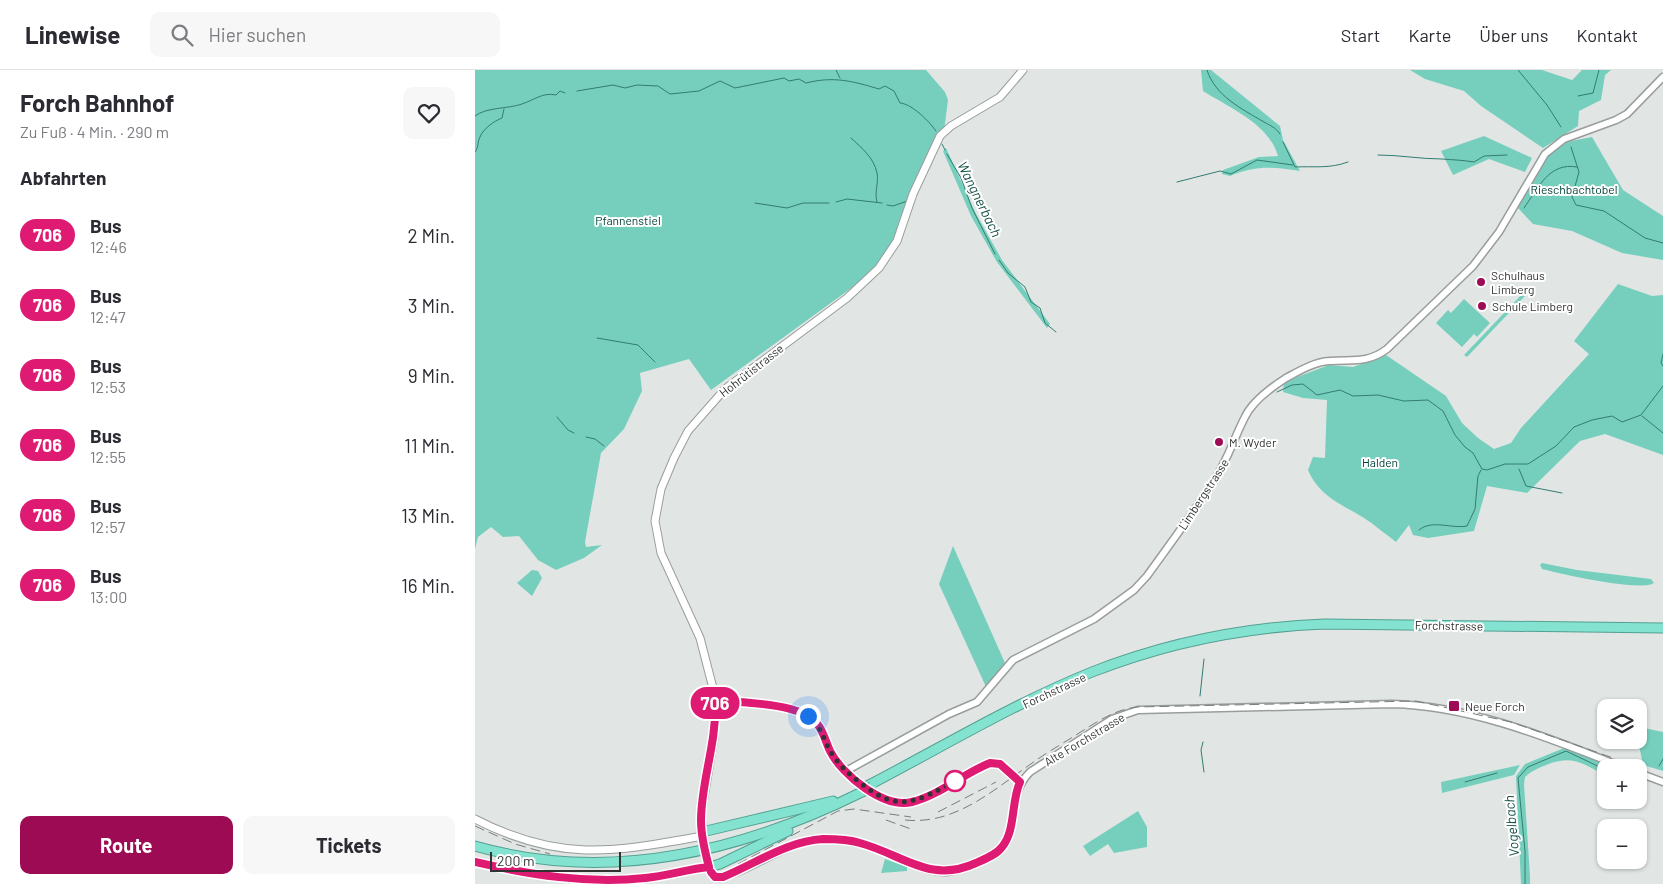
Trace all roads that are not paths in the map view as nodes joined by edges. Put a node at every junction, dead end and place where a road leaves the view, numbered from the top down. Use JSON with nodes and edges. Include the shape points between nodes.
{"nodes":[{"id":1,"x":1023,"y":70,"type":"edge"},
{"id":2,"x":1663,"y":77,"type":"edge"},
{"id":3,"x":1663,"y":629,"type":"edge"},
{"id":4,"x":715,"y":702,"type":"junction"},
{"id":5,"x":1600,"y":759,"type":"edge"},
{"id":6,"x":846,"y":771,"type":"junction"},
{"id":7,"x":1647,"y":776,"type":"edge"},
{"id":8,"x":1020,"y":782,"type":"junction"},
{"id":9,"x":1663,"y":782,"type":"edge"},
{"id":10,"x":840,"y":801,"type":"junction"},
{"id":11,"x":475,"y":819,"type":"edge"},
{"id":12,"x":703,"y":836,"type":"junction"},
{"id":13,"x":475,"y":844,"type":"edge"},
{"id":14,"x":475,"y":862,"type":"edge"},
{"id":15,"x":709,"y":864,"type":"junction"}],
"edges":[{"from":1,"to":4,"type":"main road","name":"Hohrütistrasse","via":[[1000,97],[940,136],[913,194],[895,245],[879,268],[847,298],[725,389],[704,410],[682,441],[657,502],[656,535],[661,554],[700,638]]},
{"from":2,"to":6,"type":"street","name":"Limbergstrasse","via":[[1627,114],[1563,139],[1545,154],[1499,232],[1473,266],[1387,349],[1361,362],[1329,361],[1313,365],[1285,379],[1254,404],[1214,481],[1135,590],[1094,619],[1013,660],[977,702]]},
{"from":3,"to":10,"type":"highway","name":"Forchstrasse","bridge":true,"via":[[1325,628],[1216,639],[1145,657],[1083,680]]},
{"from":4,"to":6,"type":"street","via":[[750,703],[808,716],[819,726],[830,751]]},
{"from":4,"to":12,"type":"main road","name":"Hohrütistrasse","via":[[714,738],[703,802]]},
{"from":5,"to":8,"type":"street","name":"Alte Forchstrasse","via":[[1513,727],[1424,706],[1146,710],[1121,714],[1040,765]]},
{"from":6,"to":8,"type":"street","bridge":true,"via":[[877,796],[903,803],[919,800],[990,763],[1000,764]]},
{"from":7,"to":9,"type":"street"},
{"from":8,"to":15,"type":"street","via":[[1009,832],[1001,848],[989,857],[954,871],[930,870],[861,843],[840,839],[800,843],[719,878],[713,875]]},
{"from":10,"to":12,"type":"highway"},
{"from":10,"to":13,"type":"highway","name":"Forchstrasse","via":[[736,845],[645,865],[596,868],[554,865],[517,859]]},
{"from":10,"to":15,"type":"highway","via":[[717,866]]},
{"from":11,"to":12,"type":"main road","via":[[528,841],[581,850],[630,850]]},
{"from":12,"to":15,"type":"main road","bridge":true},
{"from":14,"to":15,"type":"main road","via":[[547,876],[599,880],[655,877]]}]}
